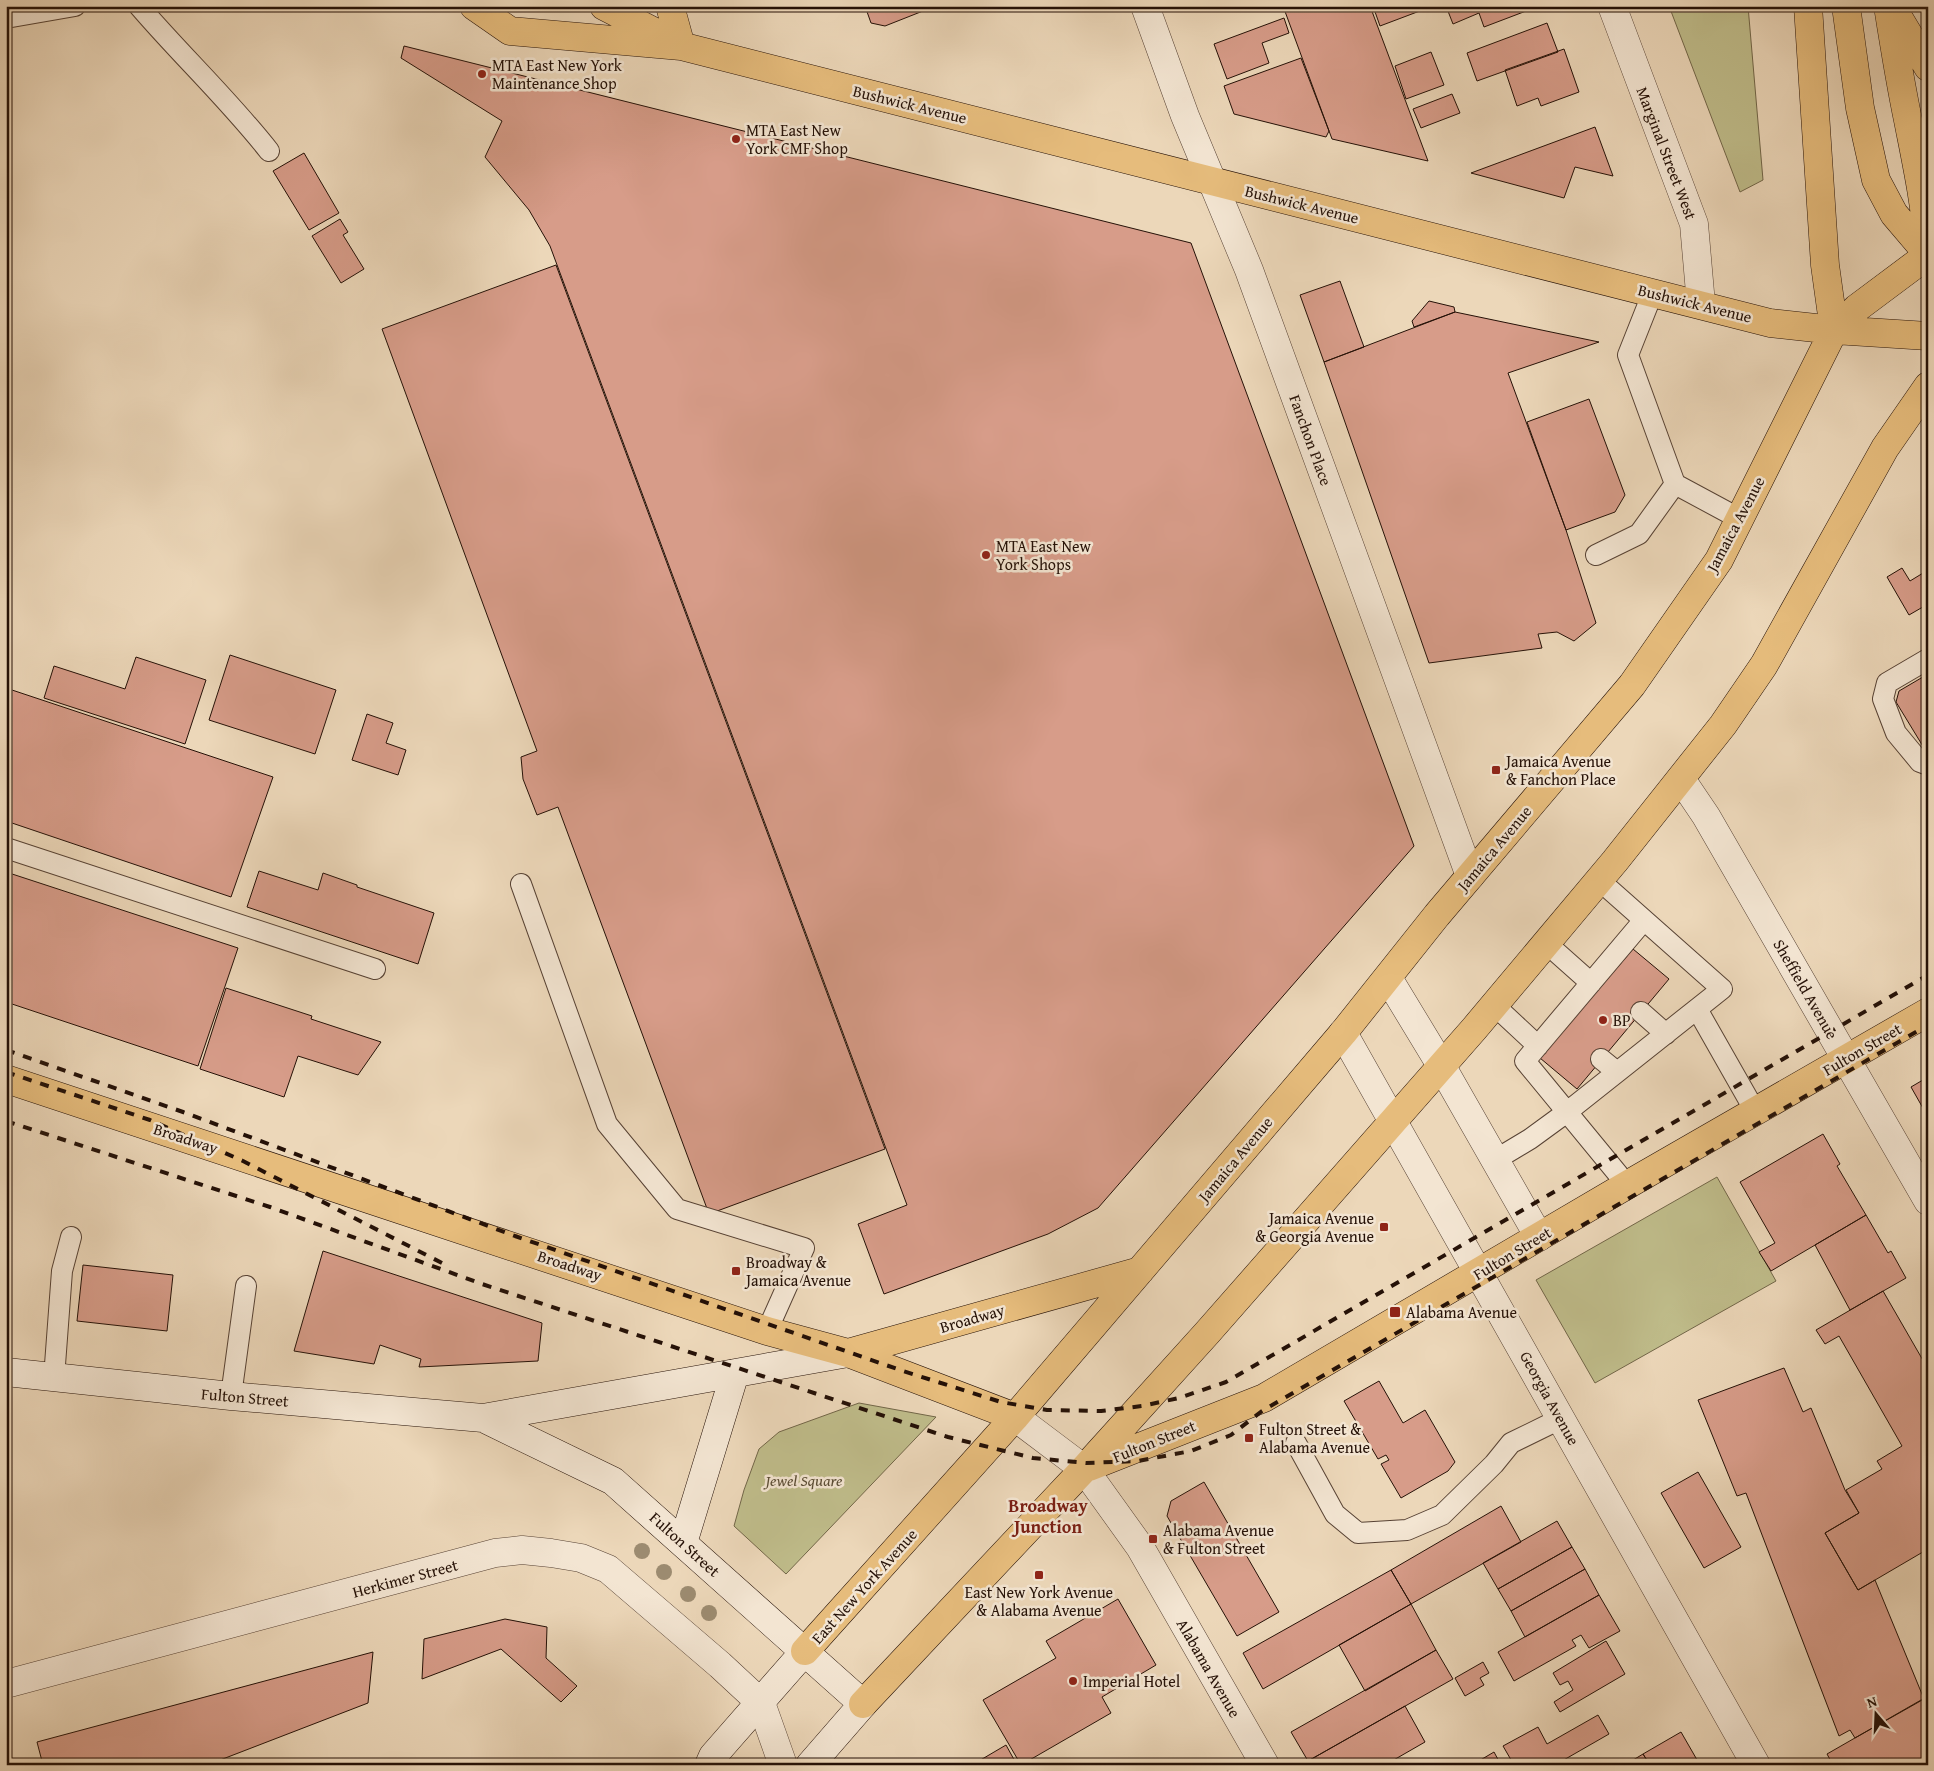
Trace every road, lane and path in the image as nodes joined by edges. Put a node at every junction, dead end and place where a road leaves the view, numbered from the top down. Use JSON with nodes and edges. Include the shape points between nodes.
{"nodes":[{"id":1,"x":75,"y":6,"type":"edge"},
{"id":2,"x":139,"y":6,"type":"edge"},
{"id":3,"x":474,"y":6,"type":"edge"},
{"id":4,"x":604,"y":6,"type":"edge"},
{"id":5,"x":670,"y":6,"type":"edge"},
{"id":6,"x":1145,"y":6,"type":"edge"},
{"id":7,"x":1612,"y":6,"type":"edge"},
{"id":8,"x":1808,"y":6,"type":"edge"},
{"id":9,"x":1846,"y":6,"type":"edge"},
{"id":10,"x":1890,"y":6,"type":"edge"},
{"id":11,"x":6,"y":18,"type":"edge"},
{"id":12,"x":681,"y":46,"type":"junction"},
{"id":13,"x":1928,"y":67,"type":"edge"},
{"id":14,"x":269,"y":151,"type":"dead end"},
{"id":15,"x":1213,"y":182,"type":"junction"},
{"id":16,"x":1928,"y":245,"type":"edge"},
{"id":17,"x":1928,"y":254,"type":"edge"},
{"id":18,"x":1653,"y":292,"type":"junction"},
{"id":19,"x":1701,"y":304,"type":"junction"},
{"id":20,"x":1834,"y":330,"type":"junction"},
{"id":21,"x":1928,"y":336,"type":"edge"},
{"id":22,"x":1928,"y":386,"type":"edge"},
{"id":23,"x":1675,"y":484,"type":"junction"},
{"id":24,"x":1740,"y":519,"type":"junction"},
{"id":25,"x":1596,"y":555,"type":"dead end"},
{"id":26,"x":1928,"y":659,"type":"edge"},
{"id":27,"x":1928,"y":765,"type":"edge"},
{"id":28,"x":1681,"y":779,"type":"junction"},
{"id":29,"x":6,"y":848,"type":"edge"},
{"id":30,"x":1470,"y":876,"type":"junction"},
{"id":31,"x":1599,"y":880,"type":"junction"},
{"id":32,"x":521,"y":884,"type":"dead end"},
{"id":33,"x":1644,"y":920,"type":"junction"},
{"id":34,"x":1546,"y":943,"type":"junction"},
{"id":35,"x":375,"y":969,"type":"dead end"},
{"id":36,"x":1388,"y":978,"type":"junction"},
{"id":37,"x":1599,"y":979,"type":"junction"},
{"id":38,"x":1494,"y":1005,"type":"junction"},
{"id":39,"x":1697,"y":1009,"type":"junction"},
{"id":40,"x":1642,"y":1012,"type":"dead end"},
{"id":41,"x":1928,"y":1012,"type":"edge"},
{"id":42,"x":1343,"y":1032,"type":"junction"},
{"id":43,"x":1666,"y":1034,"type":"junction"},
{"id":44,"x":1538,"y":1046,"type":"junction"},
{"id":45,"x":1846,"y":1058,"type":"junction"},
{"id":46,"x":1601,"y":1059,"type":"dead end"},
{"id":47,"x":1442,"y":1067,"type":"junction"},
{"id":48,"x":1617,"y":1072,"type":"junction"},
{"id":49,"x":6,"y":1079,"type":"edge"},
{"id":50,"x":1755,"y":1111,"type":"junction"},
{"id":51,"x":1567,"y":1112,"type":"junction"},
{"id":52,"x":1394,"y":1122,"type":"junction"},
{"id":53,"x":1495,"y":1160,"type":"junction"},
{"id":54,"x":1627,"y":1185,"type":"junction"},
{"id":55,"x":1928,"y":1201,"type":"edge"},
{"id":56,"x":70,"y":1237,"type":"dead end"},
{"id":57,"x":1539,"y":1237,"type":"junction"},
{"id":58,"x":1140,"y":1271,"type":"junction"},
{"id":59,"x":1479,"y":1272,"type":"junction"},
{"id":60,"x":246,"y":1286,"type":"dead end"},
{"id":61,"x":767,"y":1331,"type":"junction"},
{"id":62,"x":848,"y":1353,"type":"junction"},
{"id":63,"x":6,"y":1372,"type":"edge"},
{"id":64,"x":735,"y":1373,"type":"junction"},
{"id":65,"x":54,"y":1378,"type":"junction"},
{"id":66,"x":232,"y":1396,"type":"junction"},
{"id":67,"x":1015,"y":1417,"type":"junction"},
{"id":68,"x":483,"y":1418,"type":"junction"},
{"id":69,"x":1562,"y":1418,"type":"junction"},
{"id":70,"x":1296,"y":1443,"type":"dead end"},
{"id":71,"x":1084,"y":1469,"type":"junction"},
{"id":72,"x":683,"y":1543,"type":"junction"},
{"id":73,"x":805,"y":1652,"type":"junction"},
{"id":74,"x":6,"y":1684,"type":"edge"},
{"id":75,"x":761,"y":1703,"type":"junction"},
{"id":76,"x":864,"y":1704,"type":"junction"},
{"id":77,"x":707,"y":1762,"type":"edge"},
{"id":78,"x":783,"y":1765,"type":"edge"},
{"id":79,"x":810,"y":1765,"type":"edge"},
{"id":80,"x":1265,"y":1765,"type":"edge"},
{"id":81,"x":1756,"y":1765,"type":"edge"}],
"edges":[{"from":1,"to":11,"type":"lane"},
{"from":2,"to":14,"type":"lane","via":[[245,120]]},
{"from":3,"to":12,"type":"main road","name":"Bushwick Avenue","via":[[510,31]]},
{"from":4,"to":12,"type":"main road","name":"Bushwick Avenue"},
{"from":5,"to":12,"type":"main road"},
{"from":6,"to":15,"type":"street","name":"Fanchon Place"},
{"from":7,"to":19,"type":"street","name":"Marginal Street West","via":[[1694,224]]},
{"from":8,"to":20,"type":"main road","via":[[1825,265]]},
{"from":9,"to":17,"type":"main road","via":[[1860,108],[1876,180],[1894,214]]},
{"from":10,"to":13,"type":"main road"},
{"from":10,"to":16,"type":"main road","via":[[1926,214]]},
{"from":12,"to":15,"type":"main road","name":"Bushwick Avenue"},
{"from":15,"to":18,"type":"main road","name":"Bushwick Avenue"},
{"from":15,"to":30,"type":"street","name":"Fanchon Place","via":[[1252,280]]},
{"from":17,"to":20,"type":"main road","name":"Jamaica Avenue","via":[[1857,308]]},
{"from":18,"to":19,"type":"main road","name":"Bushwick Avenue"},
{"from":18,"to":23,"type":"lane","via":[[1628,355]]},
{"from":19,"to":20,"type":"main road","name":"Bushwick Avenue","via":[[1770,323]]},
{"from":20,"to":21,"type":"main road","name":"Bushwick Avenue"},
{"from":20,"to":24,"type":"main road","name":"Jamaica Avenue"},
{"from":22,"to":28,"type":"main road","via":[[1885,448],[1764,665]]},
{"from":23,"to":24,"type":"lane"},
{"from":23,"to":25,"type":"lane","via":[[1639,534]]},
{"from":24,"to":30,"type":"main road","name":"Jamaica Avenue","via":[[1719,560],[1632,685]]},
{"from":26,"to":27,"type":"lane","via":[[1887,683],[1883,699],[1896,733],[1920,762]]},
{"from":28,"to":31,"type":"main road"},
{"from":28,"to":45,"type":"street","name":"Sheffield Avenue","via":[[1706,816]]},
{"from":29,"to":35,"type":"lane"},
{"from":30,"to":36,"type":"main road","name":"Jamaica Avenue"},
{"from":31,"to":33,"type":"lane"},
{"from":31,"to":34,"type":"main road"},
{"from":32,"to":61,"type":"lane","via":[[607,1124],[677,1209],[804,1248]]},
{"from":33,"to":37,"type":"lane"},
{"from":33,"to":39,"type":"lane","via":[[1722,989]]},
{"from":34,"to":37,"type":"lane"},
{"from":34,"to":38,"type":"main road"},
{"from":36,"to":42,"type":"main road","name":"Jamaica Avenue"},
{"from":36,"to":47,"type":"street"},
{"from":37,"to":44,"type":"lane","via":[[1561,1026]]},
{"from":38,"to":44,"type":"lane"},
{"from":38,"to":47,"type":"main road"},
{"from":39,"to":43,"type":"lane"},
{"from":39,"to":50,"type":"lane"},
{"from":40,"to":43,"type":"lane"},
{"from":41,"to":45,"type":"main road","name":"Fulton Street"},
{"from":42,"to":52,"type":"street","name":"Georgia Avenue"},
{"from":42,"to":58,"type":"main road","name":"Jamaica Avenue"},
{"from":43,"to":48,"type":"lane"},
{"from":44,"to":51,"type":"lane","via":[[1525,1061]]},
{"from":45,"to":50,"type":"main road","name":"Fulton Street"},
{"from":45,"to":55,"type":"street","name":"Sheffield Avenue"},
{"from":46,"to":48,"type":"lane"},
{"from":47,"to":52,"type":"main road"},
{"from":47,"to":53,"type":"street"},
{"from":48,"to":51,"type":"lane"},
{"from":49,"to":61,"type":"main road","name":"Broadway"},
{"from":50,"to":54,"type":"main road","name":"Fulton Street"},
{"from":51,"to":53,"type":"lane"},
{"from":51,"to":54,"type":"lane"},
{"from":52,"to":59,"type":"street","name":"Georgia Avenue"},
{"from":52,"to":71,"type":"main road"},
{"from":53,"to":57,"type":"street"},
{"from":54,"to":57,"type":"main road","name":"Fulton Street"},
{"from":56,"to":65,"type":"lane","via":[[62,1272]]},
{"from":57,"to":59,"type":"main road","name":"Fulton Street"},
{"from":58,"to":62,"type":"main road","name":"Broadway"},
{"from":58,"to":67,"type":"main road","name":"Jamaica Avenue"},
{"from":59,"to":69,"type":"street","name":"Georgia Avenue"},
{"from":59,"to":71,"type":"main road","name":"Fulton Street","via":[[1264,1398]]},
{"from":60,"to":66,"type":"lane"},
{"from":61,"to":62,"type":"main road","name":"Broadway"},
{"from":62,"to":64,"type":"street","name":"Fulton Street"},
{"from":62,"to":67,"type":"main road"},
{"from":63,"to":65,"type":"street","name":"Fulton Street"},
{"from":64,"to":68,"type":"street","name":"Fulton Street"},
{"from":64,"to":72,"type":"street"},
{"from":65,"to":66,"type":"street","name":"Fulton Street"},
{"from":66,"to":68,"type":"street","name":"Fulton Street"},
{"from":67,"to":71,"type":"street","name":"Alabama Avenue"},
{"from":67,"to":73,"type":"main road","name":"East New York Avenue"},
{"from":68,"to":72,"type":"street","name":"Fulton Street","via":[[613,1481]]},
{"from":69,"to":70,"type":"lane","via":[[1511,1443],[1442,1514],[1407,1530],[1358,1533],[1335,1514]]},
{"from":69,"to":81,"type":"street","name":"Georgia Avenue"},
{"from":71,"to":76,"type":"main road"},
{"from":71,"to":80,"type":"street","name":"Alabama Avenue","via":[[1140,1547]]},
{"from":72,"to":73,"type":"street","name":"Fulton Street"},
{"from":73,"to":75,"type":"street","name":"East New York Avenue"},
{"from":73,"to":76,"type":"street","name":"Fulton Street"},
{"from":74,"to":75,"type":"street","name":"Herkimer Street","via":[[495,1553],[522,1550],[581,1558],[608,1569]]},
{"from":75,"to":77,"type":"street","name":"East New York Avenue"},
{"from":75,"to":78,"type":"street"},
{"from":76,"to":79,"type":"street"}]}
